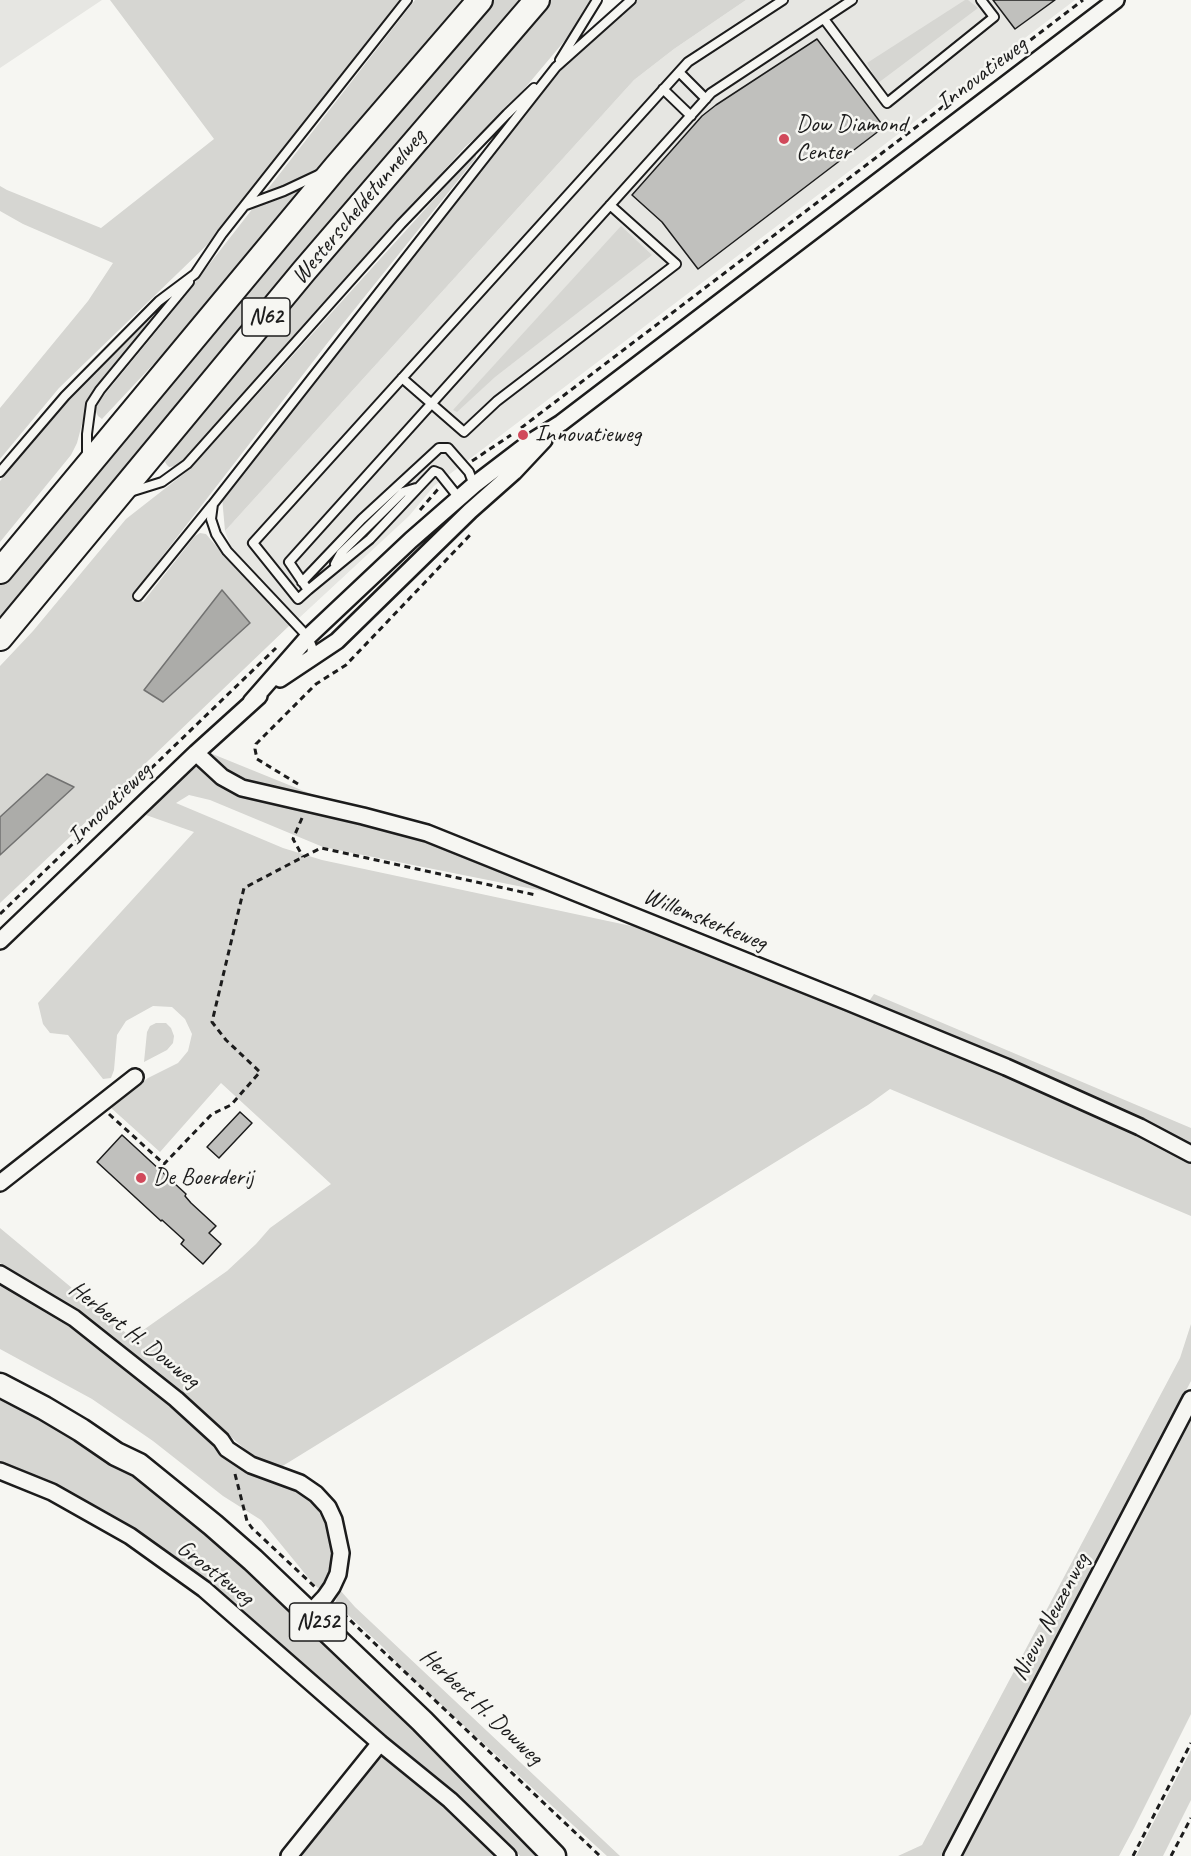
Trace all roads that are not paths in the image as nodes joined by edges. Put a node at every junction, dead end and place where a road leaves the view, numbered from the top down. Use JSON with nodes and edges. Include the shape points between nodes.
{"nodes":[{"id":1,"x":407,"y":0,"type":"edge"},
{"id":2,"x":480,"y":0,"type":"edge"},
{"id":3,"x":537,"y":0,"type":"edge"},
{"id":4,"x":597,"y":0,"type":"edge"},
{"id":5,"x":632,"y":0,"type":"edge"},
{"id":6,"x":783,"y":0,"type":"edge"},
{"id":7,"x":852,"y":0,"type":"edge"},
{"id":8,"x":981,"y":0,"type":"edge"},
{"id":9,"x":1107,"y":3,"type":"edge"},
{"id":10,"x":824,"y":19,"type":"junction"},
{"id":11,"x":556,"y":67,"type":"junction"},
{"id":12,"x":679,"y":72,"type":"junction"},
{"id":13,"x":663,"y":89,"type":"junction"},
{"id":14,"x":706,"y":99,"type":"junction"},
{"id":15,"x":691,"y":116,"type":"junction"},
{"id":16,"x":336,"y":167,"type":"junction"},
{"id":17,"x":610,"y":205,"type":"junction"},
{"id":18,"x":245,"y":206,"type":"junction"},
{"id":19,"x":195,"y":274,"type":"junction"},
{"id":20,"x":402,"y":378,"type":"junction"},
{"id":21,"x":431,"y":404,"type":"junction"},
{"id":22,"x":561,"y":423,"type":"junction"},
{"id":23,"x":87,"y":469,"type":"junction"},
{"id":24,"x":0,"y":472,"type":"edge"},
{"id":25,"x":407,"y":478,"type":"junction"},
{"id":26,"x":474,"y":485,"type":"junction"},
{"id":27,"x":418,"y":487,"type":"junction"},
{"id":28,"x":403,"y":492,"type":"junction"},
{"id":29,"x":120,"y":495,"type":"junction"},
{"id":30,"x":459,"y":498,"type":"junction"},
{"id":31,"x":482,"y":501,"type":"junction"},
{"id":32,"x":213,"y":504,"type":"junction"},
{"id":33,"x":470,"y":511,"type":"junction"},
{"id":34,"x":341,"y":552,"type":"junction"},
{"id":35,"x":326,"y":557,"type":"junction"},
{"id":36,"x":333,"y":568,"type":"junction"},
{"id":37,"x":0,"y":572,"type":"edge"},
{"id":38,"x":302,"y":582,"type":"junction"},
{"id":39,"x":308,"y":590,"type":"junction"},
{"id":40,"x":138,"y":596,"type":"dead end"},
{"id":41,"x":308,"y":637,"type":"junction"},
{"id":42,"x":0,"y":638,"type":"edge"},
{"id":43,"x":311,"y":657,"type":"junction"},
{"id":44,"x":251,"y":702,"type":"junction"},
{"id":45,"x":196,"y":753,"type":"junction"},
{"id":46,"x":0,"y":941,"type":"edge"},
{"id":47,"x":135,"y":1077,"type":"dead end"},
{"id":48,"x":1191,"y":1154,"type":"edge"},
{"id":49,"x":0,"y":1183,"type":"edge"},
{"id":50,"x":0,"y":1274,"type":"edge"},
{"id":51,"x":0,"y":1369,"type":"edge"},
{"id":52,"x":0,"y":1385,"type":"edge"},
{"id":53,"x":1191,"y":1399,"type":"edge"},
{"id":54,"x":139,"y":1465,"type":"junction"},
{"id":55,"x":0,"y":1470,"type":"edge"},
{"id":56,"x":309,"y":1614,"type":"junction"},
{"id":57,"x":380,"y":1743,"type":"junction"},
{"id":58,"x":289,"y":1856,"type":"edge"},
{"id":59,"x":508,"y":1856,"type":"edge"},
{"id":60,"x":554,"y":1856,"type":"edge"},
{"id":61,"x":952,"y":1856,"type":"edge"}],
"edges":[{"from":1,"to":18,"type":"lane"},
{"from":2,"to":16,"type":"highway","name":"Westerscheldetunnelweg","number":"N62"},
{"from":3,"to":29,"type":"highway","name":"Westerscheldetunnelweg","number":"N62","via":[[304,271]]},
{"from":4,"to":11,"type":"lane"},
{"from":5,"to":11,"type":"lane"},
{"from":6,"to":12,"type":"lane","via":[[688,62]]},
{"from":7,"to":10,"type":"lane"},
{"from":8,"to":10,"type":"lane","via":[[994,17],[887,103]]},
{"from":9,"to":22,"type":"street","name":"Innovatieweg"},
{"from":10,"to":14,"type":"lane"},
{"from":11,"to":29,"type":"lane","via":[[401,224],[187,464],[162,482]]},
{"from":11,"to":32,"type":"lane"},
{"from":12,"to":13,"type":"lane"},
{"from":12,"to":14,"type":"lane"},
{"from":13,"to":15,"type":"lane"},
{"from":13,"to":20,"type":"lane"},
{"from":14,"to":15,"type":"lane"},
{"from":15,"to":17,"type":"lane"},
{"from":16,"to":18,"type":"lane"},
{"from":16,"to":23,"type":"highway","name":"Westerscheldetunnelweg","number":"N62"},
{"from":17,"to":21,"type":"lane"},
{"from":17,"to":21,"type":"lane","via":[[676,264],[497,401],[464,432]]},
{"from":18,"to":19,"type":"lane"},
{"from":19,"to":23,"type":"lane","via":[[91,404]]},
{"from":19,"to":24,"type":"lane","via":[[159,301],[64,396]]},
{"from":20,"to":21,"type":"lane"},
{"from":20,"to":39,"type":"lane","via":[[253,543],[297,599]]},
{"from":21,"to":38,"type":"lane","via":[[289,562]]},
{"from":22,"to":26,"type":"street","name":"Innovatieweg"},
{"from":22,"to":31,"type":"street","name":"Innovatieweg"},
{"from":23,"to":37,"type":"highway","name":"Westerscheldetunnelweg","number":"N62"},
{"from":25,"to":26,"type":"lane","via":[[439,448],[448,448],[469,472]]},
{"from":25,"to":28,"type":"lane"},
{"from":25,"to":35,"type":"lane"},
{"from":26,"to":30,"type":"street","name":"Innovatieweg"},
{"from":26,"to":31,"type":"street"},
{"from":27,"to":28,"type":"lane"},
{"from":27,"to":30,"type":"lane","via":[[434,471]]},
{"from":27,"to":36,"type":"lane","via":[[370,539]]},
{"from":28,"to":34,"type":"lane"},
{"from":29,"to":42,"type":"highway","name":"Westerscheldetunnelweg","number":"N62"},
{"from":30,"to":33,"type":"street"},
{"from":30,"to":41,"type":"street","name":"Innovatieweg"},
{"from":31,"to":33,"type":"street","name":"Innovatieweg"},
{"from":32,"to":40,"type":"lane"},
{"from":32,"to":41,"type":"lane","via":[[211,519],[227,551]]},
{"from":33,"to":43,"type":"street","name":"Innovatieweg","via":[[337,641]]},
{"from":34,"to":35,"type":"lane"},
{"from":34,"to":36,"type":"lane"},
{"from":35,"to":38,"type":"lane"},
{"from":36,"to":39,"type":"lane"},
{"from":38,"to":39,"type":"lane"},
{"from":41,"to":43,"type":"lane"},
{"from":41,"to":44,"type":"street","name":"Innovatieweg"},
{"from":43,"to":44,"type":"street","name":"Innovatieweg"},
{"from":44,"to":45,"type":"street","name":"Innovatieweg"},
{"from":45,"to":46,"type":"street","name":"Innovatieweg"},
{"from":45,"to":48,"type":"street","name":"Willemskerkeweg","via":[[222,777],[242,788],[427,833],[1006,1067]]},
{"from":47,"to":49,"type":"street"},
{"from":50,"to":56,"type":"street","name":"Herbert H. Dowweg","via":[[92,1331],[176,1399],[227,1449],[251,1465],[300,1483],[328,1507],[341,1553],[338,1574]]},
{"from":51,"to":54,"type":"main road","name":"Herbert H. Dowweg","number":"N252","via":[[104,1427]]},
{"from":52,"to":54,"type":"main road","name":"Herbert H. Dowweg","number":"N252"},
{"from":53,"to":61,"type":"street","name":"Nieuw Neuzenweg"},
{"from":54,"to":56,"type":"main road","name":"Herbert H. Dowweg","number":"N252","via":[[213,1525]]},
{"from":55,"to":57,"type":"street","name":"Grootteweg","via":[[52,1492],[130,1536],[204,1589]]},
{"from":56,"to":60,"type":"main road","name":"Herbert H. Dowweg","number":"N252","via":[[422,1721]]},
{"from":57,"to":58,"type":"street"},
{"from":57,"to":59,"type":"street","name":"Grootteweg","via":[[450,1800]]}]}
